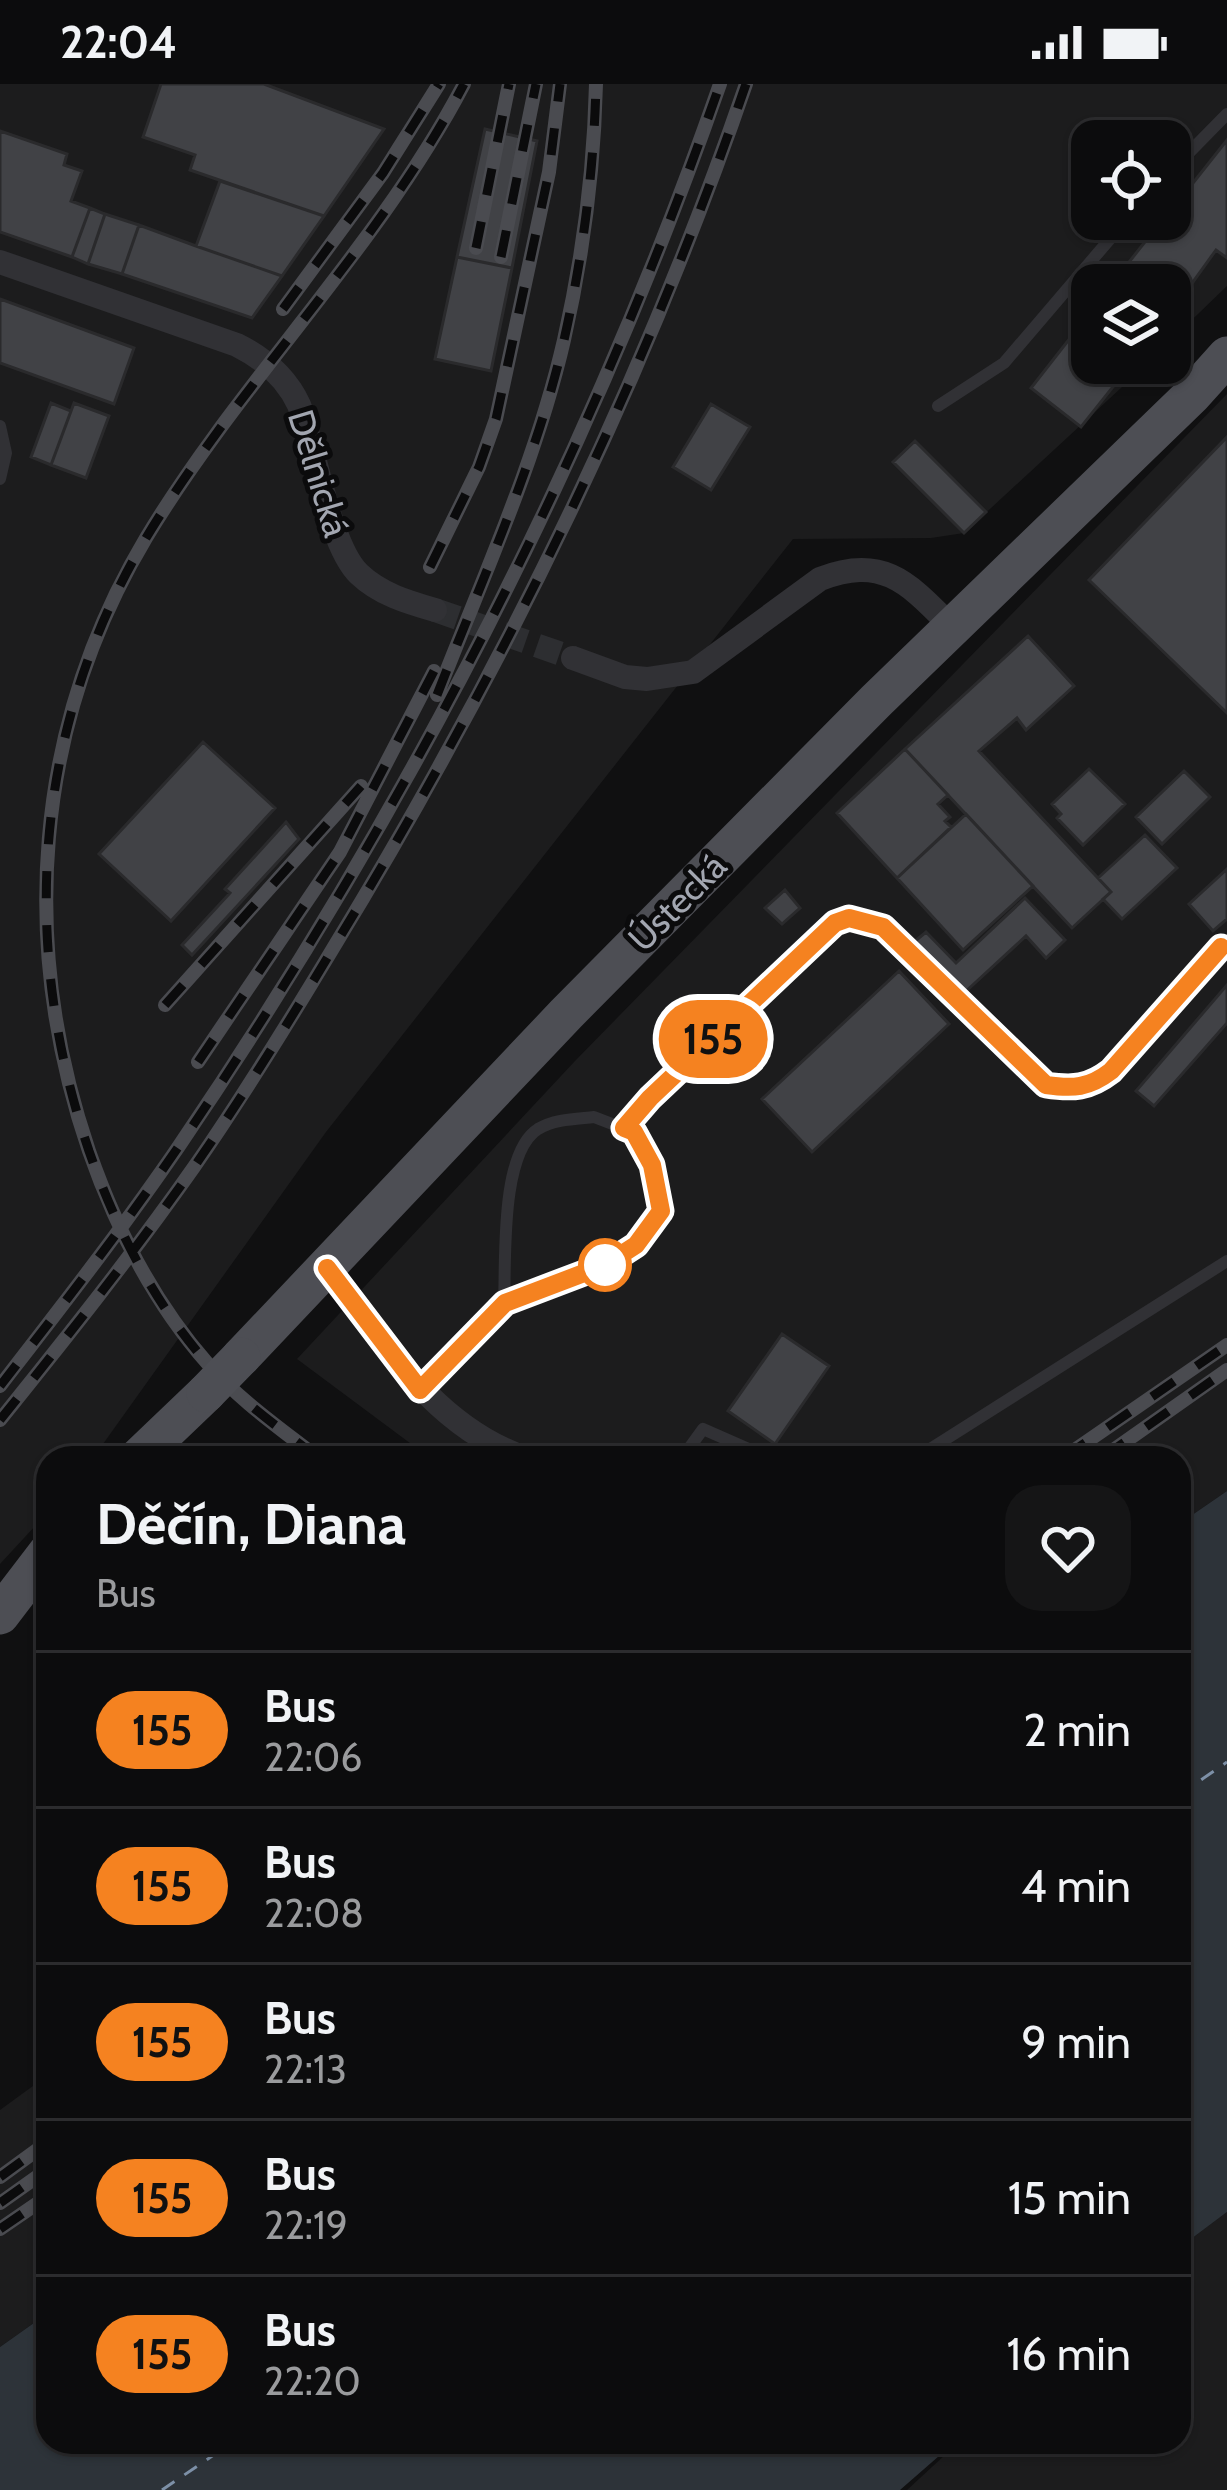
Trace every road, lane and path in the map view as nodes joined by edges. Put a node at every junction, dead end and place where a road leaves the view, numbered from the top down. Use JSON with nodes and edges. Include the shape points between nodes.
{"nodes":[{"id":1,"x":1227,"y":114,"type":"edge"},
{"id":2,"x":1191,"y":151,"type":"edge"},
{"id":3,"x":1109,"y":240,"type":"edge"},
{"id":4,"x":0,"y":262,"type":"edge"},
{"id":5,"x":1227,"y":356,"type":"edge"},
{"id":6,"x":938,"y":406,"type":"dead end"},
{"id":7,"x":0,"y":426,"type":"edge"},
{"id":8,"x":0,"y":479,"type":"edge"},
{"id":9,"x":435,"y":610,"type":"tunnel mouth"},
{"id":10,"x":952,"y":627,"type":"junction"},
{"id":11,"x":573,"y":658,"type":"tunnel mouth"},
{"id":12,"x":1221,"y":947,"type":"dead end"},
{"id":13,"x":624,"y":1128,"type":"junction"},
{"id":14,"x":1227,"y":1261,"type":"edge"},
{"id":15,"x":327,"y":1268,"type":"junction"},
{"id":16,"x":505,"y":1303,"type":"junction"},
{"id":17,"x":420,"y":1390,"type":"junction"},
{"id":18,"x":151,"y":1446,"type":"edge"},
{"id":19,"x":495,"y":1446,"type":"edge"},
{"id":20,"x":691,"y":1446,"type":"edge"},
{"id":21,"x":742,"y":1446,"type":"edge"},
{"id":22,"x":935,"y":1446,"type":"edge"},
{"id":23,"x":36,"y":1568,"type":"edge"},
{"id":24,"x":0,"y":1615,"type":"edge"}],
"edges":[{"from":1,"to":2,"type":"lane"},
{"from":3,"to":6,"type":"lane","via":[[1004,364]]},
{"from":4,"to":9,"type":"street","name":"Dělnická","via":[[237,344],[269,365],[299,405],[335,531],[355,570]]},
{"from":5,"to":10,"type":"main road","name":"Ústecká"},
{"from":7,"to":8,"type":"lane"},
{"from":10,"to":11,"type":"street","via":[[908,584],[864,568],[820,579],[693,672],[625,677]]},
{"from":10,"to":15,"type":"main road","name":"Ústecká","via":[[566,1014]]},
{"from":12,"to":13,"type":"lane","via":[[1111,1071],[1070,1089],[1046,1085],[883,927],[849,918]]},
{"from":13,"to":16,"type":"lane","via":[[594,1117],[559,1120],[535,1131],[517,1154]]},
{"from":13,"to":16,"type":"lane","via":[[652,1165],[661,1211],[636,1245],[605,1265]]},
{"from":14,"to":22,"type":"lane"},
{"from":15,"to":17,"type":"street"},
{"from":15,"to":18,"type":"main road","name":"Ústecká","bridge":true},
{"from":16,"to":17,"type":"street"},
{"from":17,"to":19,"type":"street"},
{"from":20,"to":21,"type":"lane","via":[[703,1429]]},
{"from":23,"to":24,"type":"main road"}]}
